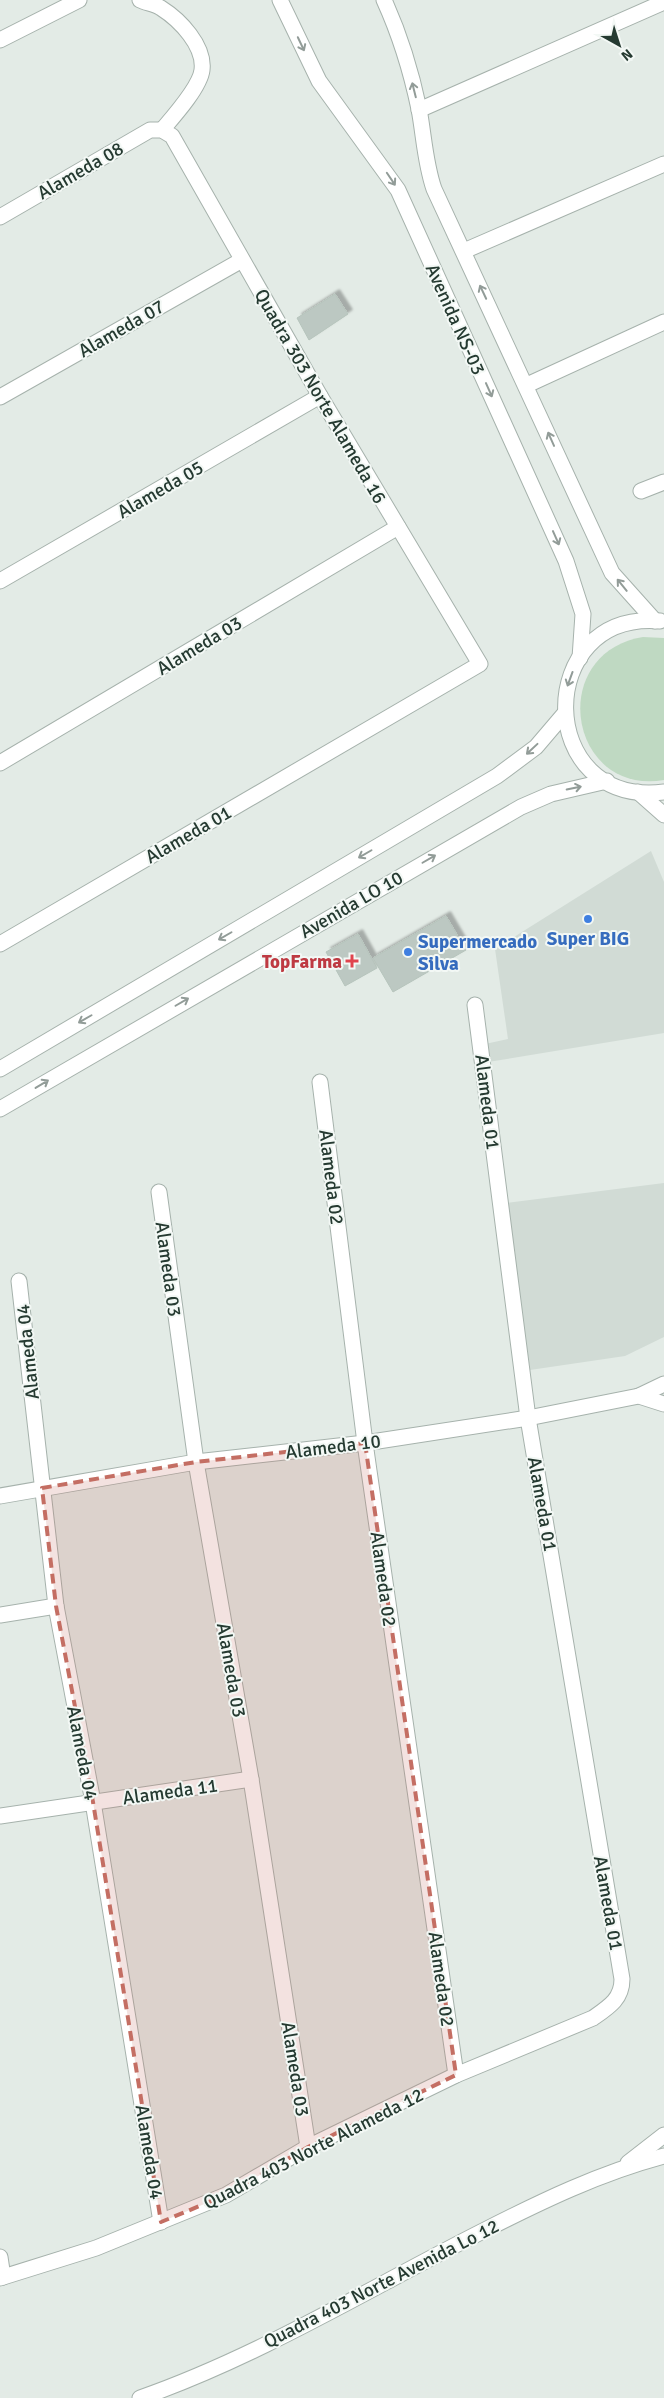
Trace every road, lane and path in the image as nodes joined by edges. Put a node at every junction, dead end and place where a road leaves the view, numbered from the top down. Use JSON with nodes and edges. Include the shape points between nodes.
{"nodes":[{"id":1,"x":79,"y":0,"type":"edge"},
{"id":2,"x":140,"y":0,"type":"edge"},
{"id":3,"x":280,"y":0,"type":"edge"},
{"id":4,"x":384,"y":0,"type":"edge"},
{"id":5,"x":664,"y":2,"type":"edge"},
{"id":6,"x":0,"y":40,"type":"edge"},
{"id":7,"x":419,"y":110,"type":"junction"},
{"id":8,"x":162,"y":130,"type":"junction"},
{"id":9,"x":664,"y":164,"type":"edge"},
{"id":10,"x":0,"y":217,"type":"edge"},
{"id":11,"x":464,"y":251,"type":"junction"},
{"id":12,"x":242,"y":260,"type":"junction"},
{"id":13,"x":664,"y":322,"type":"edge"},
{"id":14,"x":526,"y":385,"type":"junction"},
{"id":15,"x":320,"y":396,"type":"junction"},
{"id":16,"x":0,"y":397,"type":"edge"},
{"id":17,"x":664,"y":482,"type":"edge"},
{"id":18,"x":642,"y":491,"type":"dead end"},
{"id":19,"x":398,"y":527,"type":"junction"},
{"id":20,"x":0,"y":581,"type":"edge"},
{"id":21,"x":659,"y":621,"type":"edge"},
{"id":22,"x":580,"y":658,"type":"junction"},
{"id":23,"x":480,"y":664,"type":"joint"},
{"id":24,"x":564,"y":713,"type":"junction"},
{"id":25,"x":0,"y":763,"type":"edge"},
{"id":26,"x":607,"y":781,"type":"junction"},
{"id":27,"x":638,"y":792,"type":"junction"},
{"id":28,"x":664,"y":792,"type":"edge"},
{"id":29,"x":664,"y":815,"type":"edge"},
{"id":30,"x":0,"y":944,"type":"edge"},
{"id":31,"x":475,"y":1006,"type":"dead end"},
{"id":32,"x":0,"y":1069,"type":"edge"},
{"id":33,"x":320,"y":1082,"type":"dead end"},
{"id":34,"x":0,"y":1109,"type":"edge"},
{"id":35,"x":159,"y":1192,"type":"dead end"},
{"id":36,"x":19,"y":1282,"type":"dead end"},
{"id":37,"x":664,"y":1384,"type":"edge"},
{"id":38,"x":639,"y":1396,"type":"junction"},
{"id":39,"x":664,"y":1404,"type":"edge"},
{"id":40,"x":528,"y":1418,"type":"junction"},
{"id":41,"x":364,"y":1443,"type":"junction"},
{"id":42,"x":196,"y":1462,"type":"junction"},
{"id":43,"x":42,"y":1488,"type":"junction"},
{"id":44,"x":0,"y":1496,"type":"edge"},
{"id":45,"x":56,"y":1606,"type":"junction"},
{"id":46,"x":0,"y":1615,"type":"edge"},
{"id":47,"x":251,"y":1779,"type":"junction"},
{"id":48,"x":93,"y":1802,"type":"junction"},
{"id":49,"x":0,"y":1816,"type":"edge"},
{"id":50,"x":617,"y":1999,"type":"joint"},
{"id":51,"x":456,"y":2075,"type":"junction"},
{"id":52,"x":664,"y":2135,"type":"edge"},
{"id":53,"x":308,"y":2147,"type":"junction"},
{"id":54,"x":664,"y":2156,"type":"edge"},
{"id":55,"x":622,"y":2167,"type":"junction"},
{"id":56,"x":161,"y":2222,"type":"junction"},
{"id":57,"x":0,"y":2257,"type":"edge"},
{"id":58,"x":2,"y":2278,"type":"edge"},
{"id":59,"x":140,"y":2398,"type":"edge"}],
"edges":[{"from":1,"to":6,"type":"street"},
{"from":2,"to":8,"type":"street","via":[[160,8],[182,26],[198,47],[200,55],[202,70],[187,101]]},
{"from":3,"to":22,"type":"street","name":"Avenida NS-03","one_way":true,"via":[[319,81],[402,199],[566,561],[583,614]]},
{"from":7,"to":4,"type":"street","name":"Avenida NS-03","one_way":true,"via":[[403,44]]},
{"from":5,"to":7,"type":"street"},
{"from":7,"to":11,"type":"street","name":"Avenida NS-03","via":[[428,172]]},
{"from":8,"to":10,"type":"street","name":"Alameda 08","via":[[150,130]]},
{"from":8,"to":12,"type":"street","name":"Quadra 303 Norte Alameda 16","via":[[175,140]]},
{"from":9,"to":11,"type":"street"},
{"from":14,"to":11,"type":"street","name":"Avenida NS-03","one_way":true},
{"from":12,"to":15,"type":"street","name":"Quadra 303 Norte Alameda 16"},
{"from":12,"to":16,"type":"street","name":"Alameda 07"},
{"from":13,"to":14,"type":"street"},
{"from":21,"to":14,"type":"street","name":"Avenida NS-03","one_way":true,"via":[[612,573]]},
{"from":15,"to":19,"type":"street","name":"Quadra 303 Norte Alameda 16"},
{"from":15,"to":20,"type":"street","name":"Alameda 05"},
{"from":17,"to":18,"type":"street"},
{"from":19,"to":23,"type":"street","name":"Quadra 303 Norte Alameda 16"},
{"from":19,"to":25,"type":"street","name":"Alameda 03"},
{"from":21,"to":22,"type":"street","via":[[637,622],[612,630],[591,645]]},
{"from":22,"to":24,"type":"street","one_way":true,"via":[[566,688]]},
{"from":23,"to":30,"type":"street","name":"Alameda 01"},
{"from":24,"to":26,"type":"street","via":[[577,752],[593,771]]},
{"from":24,"to":32,"type":"street","name":"Avenida LO 10","one_way":true,"via":[[536,746],[497,776]]},
{"from":26,"to":27,"type":"street"},
{"from":34,"to":26,"type":"street","name":"Avenida LO 10","one_way":true,"via":[[521,807],[552,794]]},
{"from":27,"to":28,"type":"street"},
{"from":27,"to":29,"type":"street"},
{"from":31,"to":40,"type":"street","name":"Alameda 01"},
{"from":33,"to":41,"type":"street","name":"Alameda 02"},
{"from":35,"to":42,"type":"street","name":"Alameda 03"},
{"from":36,"to":43,"type":"street","name":"Alameda 04"},
{"from":37,"to":38,"type":"street"},
{"from":38,"to":39,"type":"street","name":"Alameda 10"},
{"from":38,"to":40,"type":"street","name":"Alameda 10"},
{"from":40,"to":41,"type":"street","name":"Alameda 10"},
{"from":40,"to":50,"type":"street","name":"Alameda 01","via":[[622,1979]]},
{"from":41,"to":42,"type":"street","name":"Alameda 10"},
{"from":41,"to":51,"type":"street","name":"Alameda 02"},
{"from":42,"to":43,"type":"street","name":"Alameda 10"},
{"from":42,"to":47,"type":"street","name":"Alameda 03"},
{"from":43,"to":44,"type":"street","name":"Alameda 10"},
{"from":43,"to":45,"type":"street","name":"Alameda 04"},
{"from":45,"to":46,"type":"street"},
{"from":45,"to":48,"type":"street","name":"Alameda 04"},
{"from":47,"to":48,"type":"street","name":"Alameda 11"},
{"from":47,"to":53,"type":"street","name":"Alameda 03"},
{"from":48,"to":49,"type":"street","name":"Alameda 11"},
{"from":48,"to":56,"type":"street","name":"Alameda 04"},
{"from":50,"to":51,"type":"street","name":"Quadra 403 Norte Alameda 12","via":[[593,2018]]},
{"from":51,"to":53,"type":"street","name":"Quadra 403 Norte Alameda 12"},
{"from":52,"to":55,"type":"street","name":"Quadra 403 Norte Avenida Lo 12"},
{"from":53,"to":56,"type":"street","name":"Quadra 403 Norte Alameda 12","via":[[226,2195]]},
{"from":54,"to":55,"type":"street","name":"Quadra 403 Norte Avenida Lo 12"},
{"from":55,"to":59,"type":"street","name":"Quadra 403 Norte Avenida Lo 12","via":[[560,2193],[185,2382]]},
{"from":56,"to":58,"type":"street","name":"Quadra 403 Norte Alameda 12","via":[[96,2248]]},
{"from":57,"to":58,"type":"street"}]}
